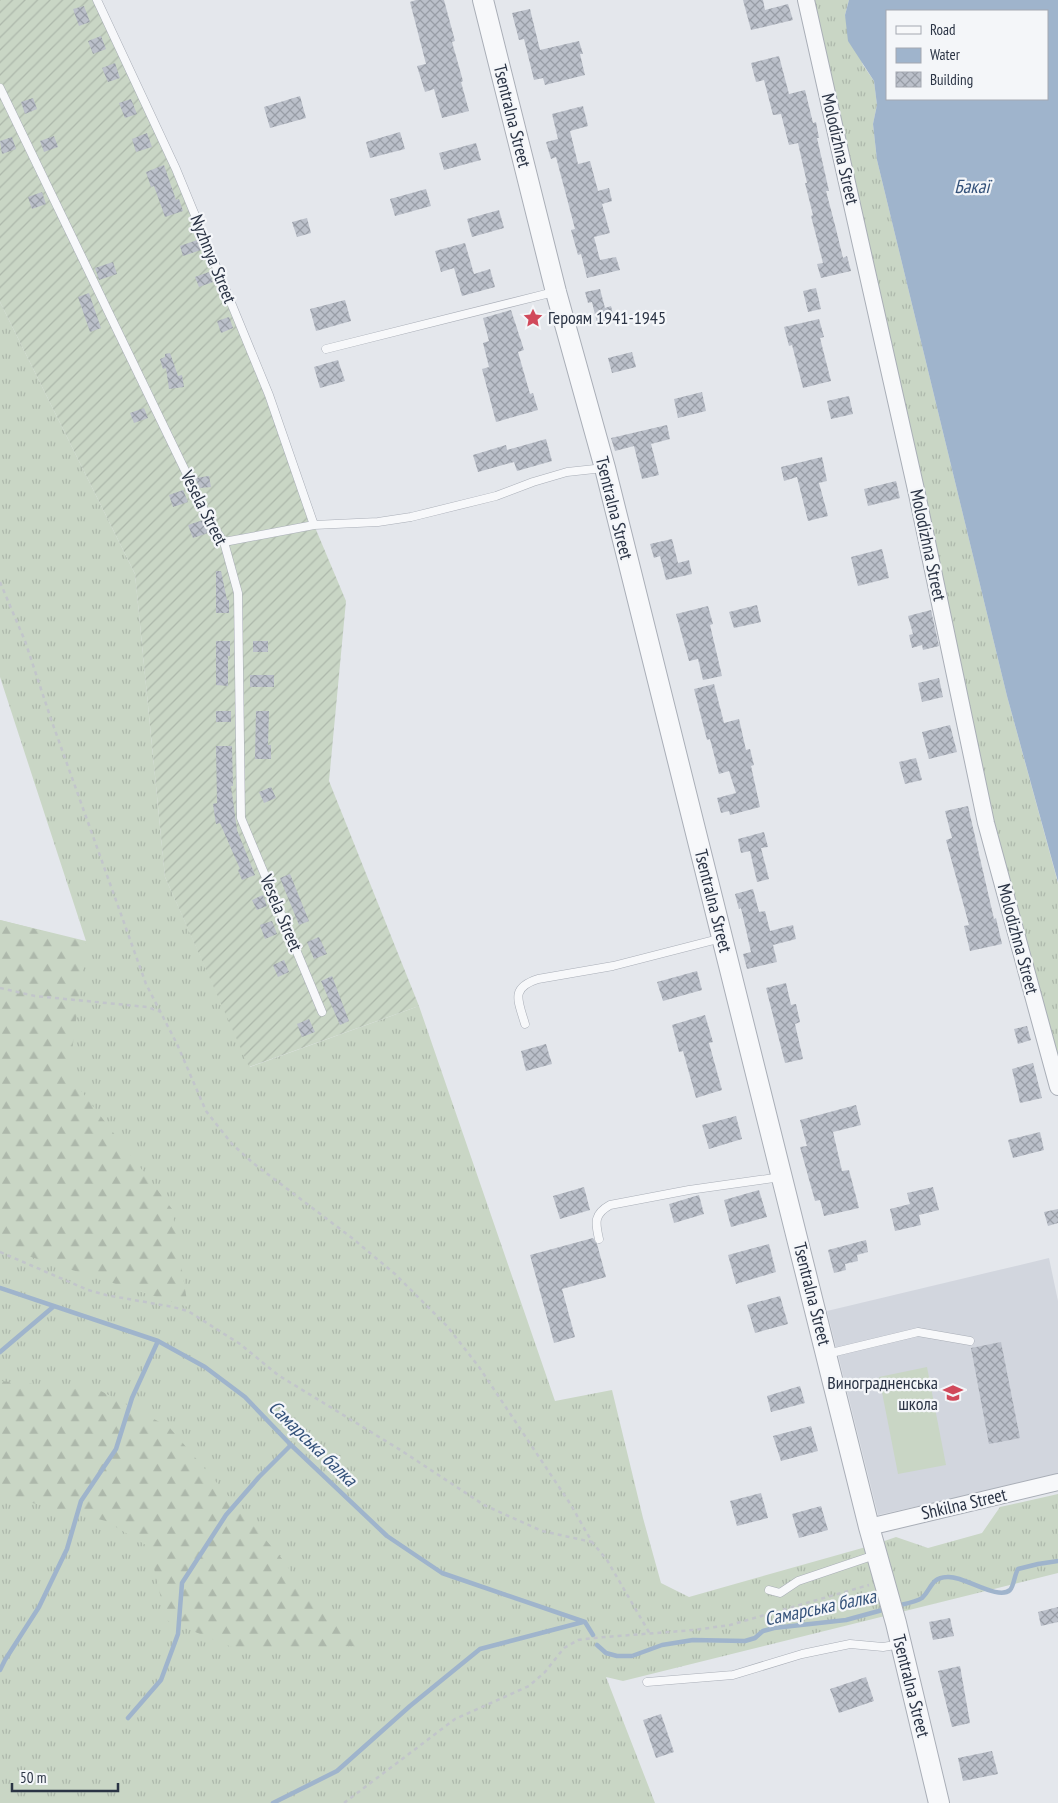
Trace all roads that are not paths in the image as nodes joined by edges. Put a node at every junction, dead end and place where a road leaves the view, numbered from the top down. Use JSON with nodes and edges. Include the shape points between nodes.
{"nodes":[{"id":1,"x":97,"y":0,"type":"edge"},
{"id":2,"x":483,"y":0,"type":"edge"},
{"id":3,"x":806,"y":0,"type":"edge"},
{"id":4,"x":0,"y":88,"type":"edge"},
{"id":5,"x":556,"y":292,"type":"junction"},
{"id":6,"x":326,"y":349,"type":"dead end"},
{"id":7,"x":604,"y":468,"type":"junction"},
{"id":8,"x":314,"y":525,"type":"junction"},
{"id":9,"x":224,"y":542,"type":"junction"},
{"id":10,"x":722,"y":938,"type":"junction"},
{"id":11,"x":322,"y":1012,"type":"dead end"},
{"id":12,"x":524,"y":1024,"type":"dead end"},
{"id":13,"x":1058,"y":1087,"type":"edge"},
{"id":14,"x":782,"y":1177,"type":"junction"},
{"id":15,"x":598,"y":1239,"type":"dead end"},
{"id":16,"x":970,"y":1341,"type":"dead end"},
{"id":17,"x":827,"y":1354,"type":"junction"},
{"id":18,"x":1058,"y":1482,"type":"edge"},
{"id":19,"x":869,"y":1527,"type":"junction"},
{"id":20,"x":877,"y":1554,"type":"junction"},
{"id":21,"x":769,"y":1590,"type":"dead end"},
{"id":22,"x":901,"y":1644,"type":"junction"},
{"id":23,"x":647,"y":1682,"type":"dead end"},
{"id":24,"x":935,"y":1802,"type":"edge"}],
"edges":[{"from":1,"to":8,"type":"lane","name":"Nyzhnya Street","via":[[184,187],[269,395]]},
{"from":2,"to":5,"type":"street","name":"Tsentralna Street"},
{"from":3,"to":13,"type":"street","name":"Molodizhna Street","via":[[915,484],[986,823]]},
{"from":4,"to":9,"type":"lane","name":"Vesela Street","via":[[210,522]]},
{"from":5,"to":6,"type":"lane"},
{"from":5,"to":7,"type":"street","name":"Tsentralna Street"},
{"from":7,"to":8,"type":"lane","via":[[568,472],[496,496],[411,517]]},
{"from":7,"to":10,"type":"street","name":"Tsentralna Street"},
{"from":8,"to":9,"type":"lane"},
{"from":9,"to":11,"type":"lane","name":"Vesela Street","via":[[238,593],[241,818]]},
{"from":10,"to":12,"type":"lane","via":[[613,966],[527,983],[519,992]]},
{"from":10,"to":14,"type":"street","name":"Tsentralna Street"},
{"from":14,"to":15,"type":"lane","via":[[610,1205],[603,1209],[595,1224]]},
{"from":14,"to":17,"type":"street","name":"Tsentralna Street"},
{"from":16,"to":17,"type":"lane","via":[[918,1332]]},
{"from":17,"to":19,"type":"street","name":"Tsentralna Street"},
{"from":18,"to":19,"type":"street","name":"Shkilna Street"},
{"from":19,"to":20,"type":"street","name":"Tsentralna Street"},
{"from":20,"to":21,"type":"lane","via":[[798,1581],[780,1593]]},
{"from":20,"to":22,"type":"street","name":"Tsentralna Street"},
{"from":22,"to":23,"type":"lane","via":[[835,1646],[733,1675]]},
{"from":22,"to":24,"type":"street","name":"Tsentralna Street"}]}
